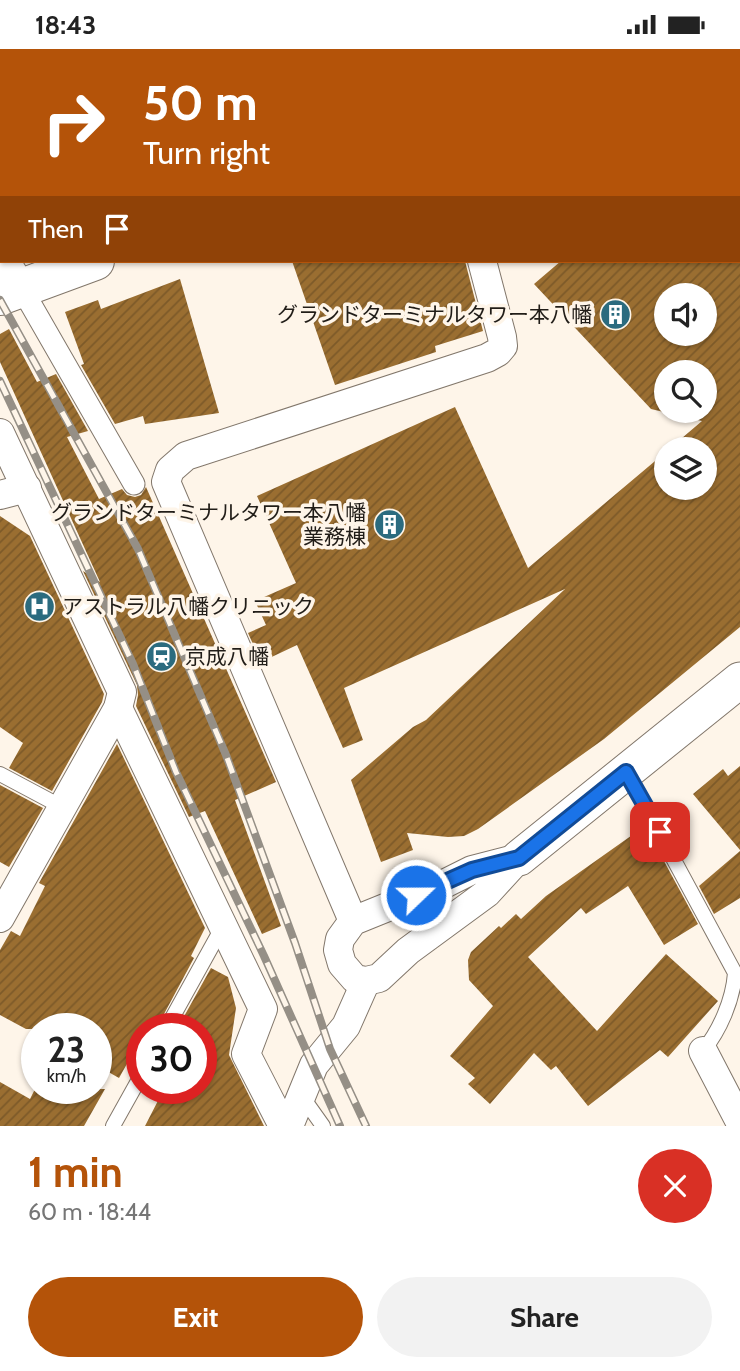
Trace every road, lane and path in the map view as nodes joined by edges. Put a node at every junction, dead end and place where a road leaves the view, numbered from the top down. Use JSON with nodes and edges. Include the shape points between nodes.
{"nodes":[{"id":1,"x":87,"y":263,"type":"edge"},
{"id":2,"x":483,"y":263,"type":"edge"},
{"id":3,"x":9,"y":282,"type":"edge"},
{"id":4,"x":0,"y":433,"type":"edge"},
{"id":5,"x":134,"y":484,"type":"dead end"},
{"id":6,"x":13,"y":491,"type":"edge"},
{"id":7,"x":740,"y":680,"type":"edge"},
{"id":8,"x":118,"y":708,"type":"junction"},
{"id":9,"x":626,"y":772,"type":"junction"},
{"id":10,"x":0,"y":774,"type":"edge"},
{"id":11,"x":62,"y":807,"type":"junction"},
{"id":12,"x":519,"y":858,"type":"junction"},
{"id":13,"x":0,"y":918,"type":"edge"},
{"id":14,"x":352,"y":921,"type":"junction"},
{"id":15,"x":222,"y":928,"type":"junction"},
{"id":16,"x":366,"y":981,"type":"junction"},
{"id":17,"x":175,"y":1013,"type":"edge"},
{"id":18,"x":703,"y":1051,"type":"joint"},
{"id":19,"x":301,"y":1095,"type":"junction"},
{"id":20,"x":126,"y":1103,"type":"edge"},
{"id":21,"x":740,"y":1122,"type":"edge"},
{"id":22,"x":113,"y":1126,"type":"edge"},
{"id":23,"x":283,"y":1126,"type":"edge"},
{"id":24,"x":289,"y":1126,"type":"edge"},
{"id":25,"x":323,"y":1126,"type":"edge"}],
"edges":[{"from":1,"to":3,"type":"main road"},
{"from":2,"to":14,"type":"street","via":[[502,337],[498,352],[186,456],[170,470],[166,482]]},
{"from":3,"to":5,"type":"street"},
{"from":4,"to":6,"type":"street"},
{"from":6,"to":8,"type":"street","via":[[122,692]]},
{"from":7,"to":9,"type":"street"},
{"from":8,"to":11,"type":"street"},
{"from":8,"to":15,"type":"street"},
{"from":9,"to":12,"type":"street"},
{"from":9,"to":18,"type":"lane","via":[[735,973],[734,992]]},
{"from":10,"to":11,"type":"lane"},
{"from":11,"to":13,"type":"street"},
{"from":12,"to":14,"type":"street","via":[[472,870]]},
{"from":12,"to":16,"type":"street","via":[[487,893],[379,978]]},
{"from":14,"to":16,"type":"street","via":[[338,950],[342,964],[355,979]]},
{"from":15,"to":17,"type":"lane"},
{"from":15,"to":23,"type":"street","via":[[262,1009],[246,1054]]},
{"from":16,"to":19,"type":"street","via":[[346,1026],[314,1065]]},
{"from":18,"to":21,"type":"street"},
{"from":19,"to":24,"type":"street"},
{"from":19,"to":25,"type":"lane"},
{"from":20,"to":22,"type":"lane"}]}
